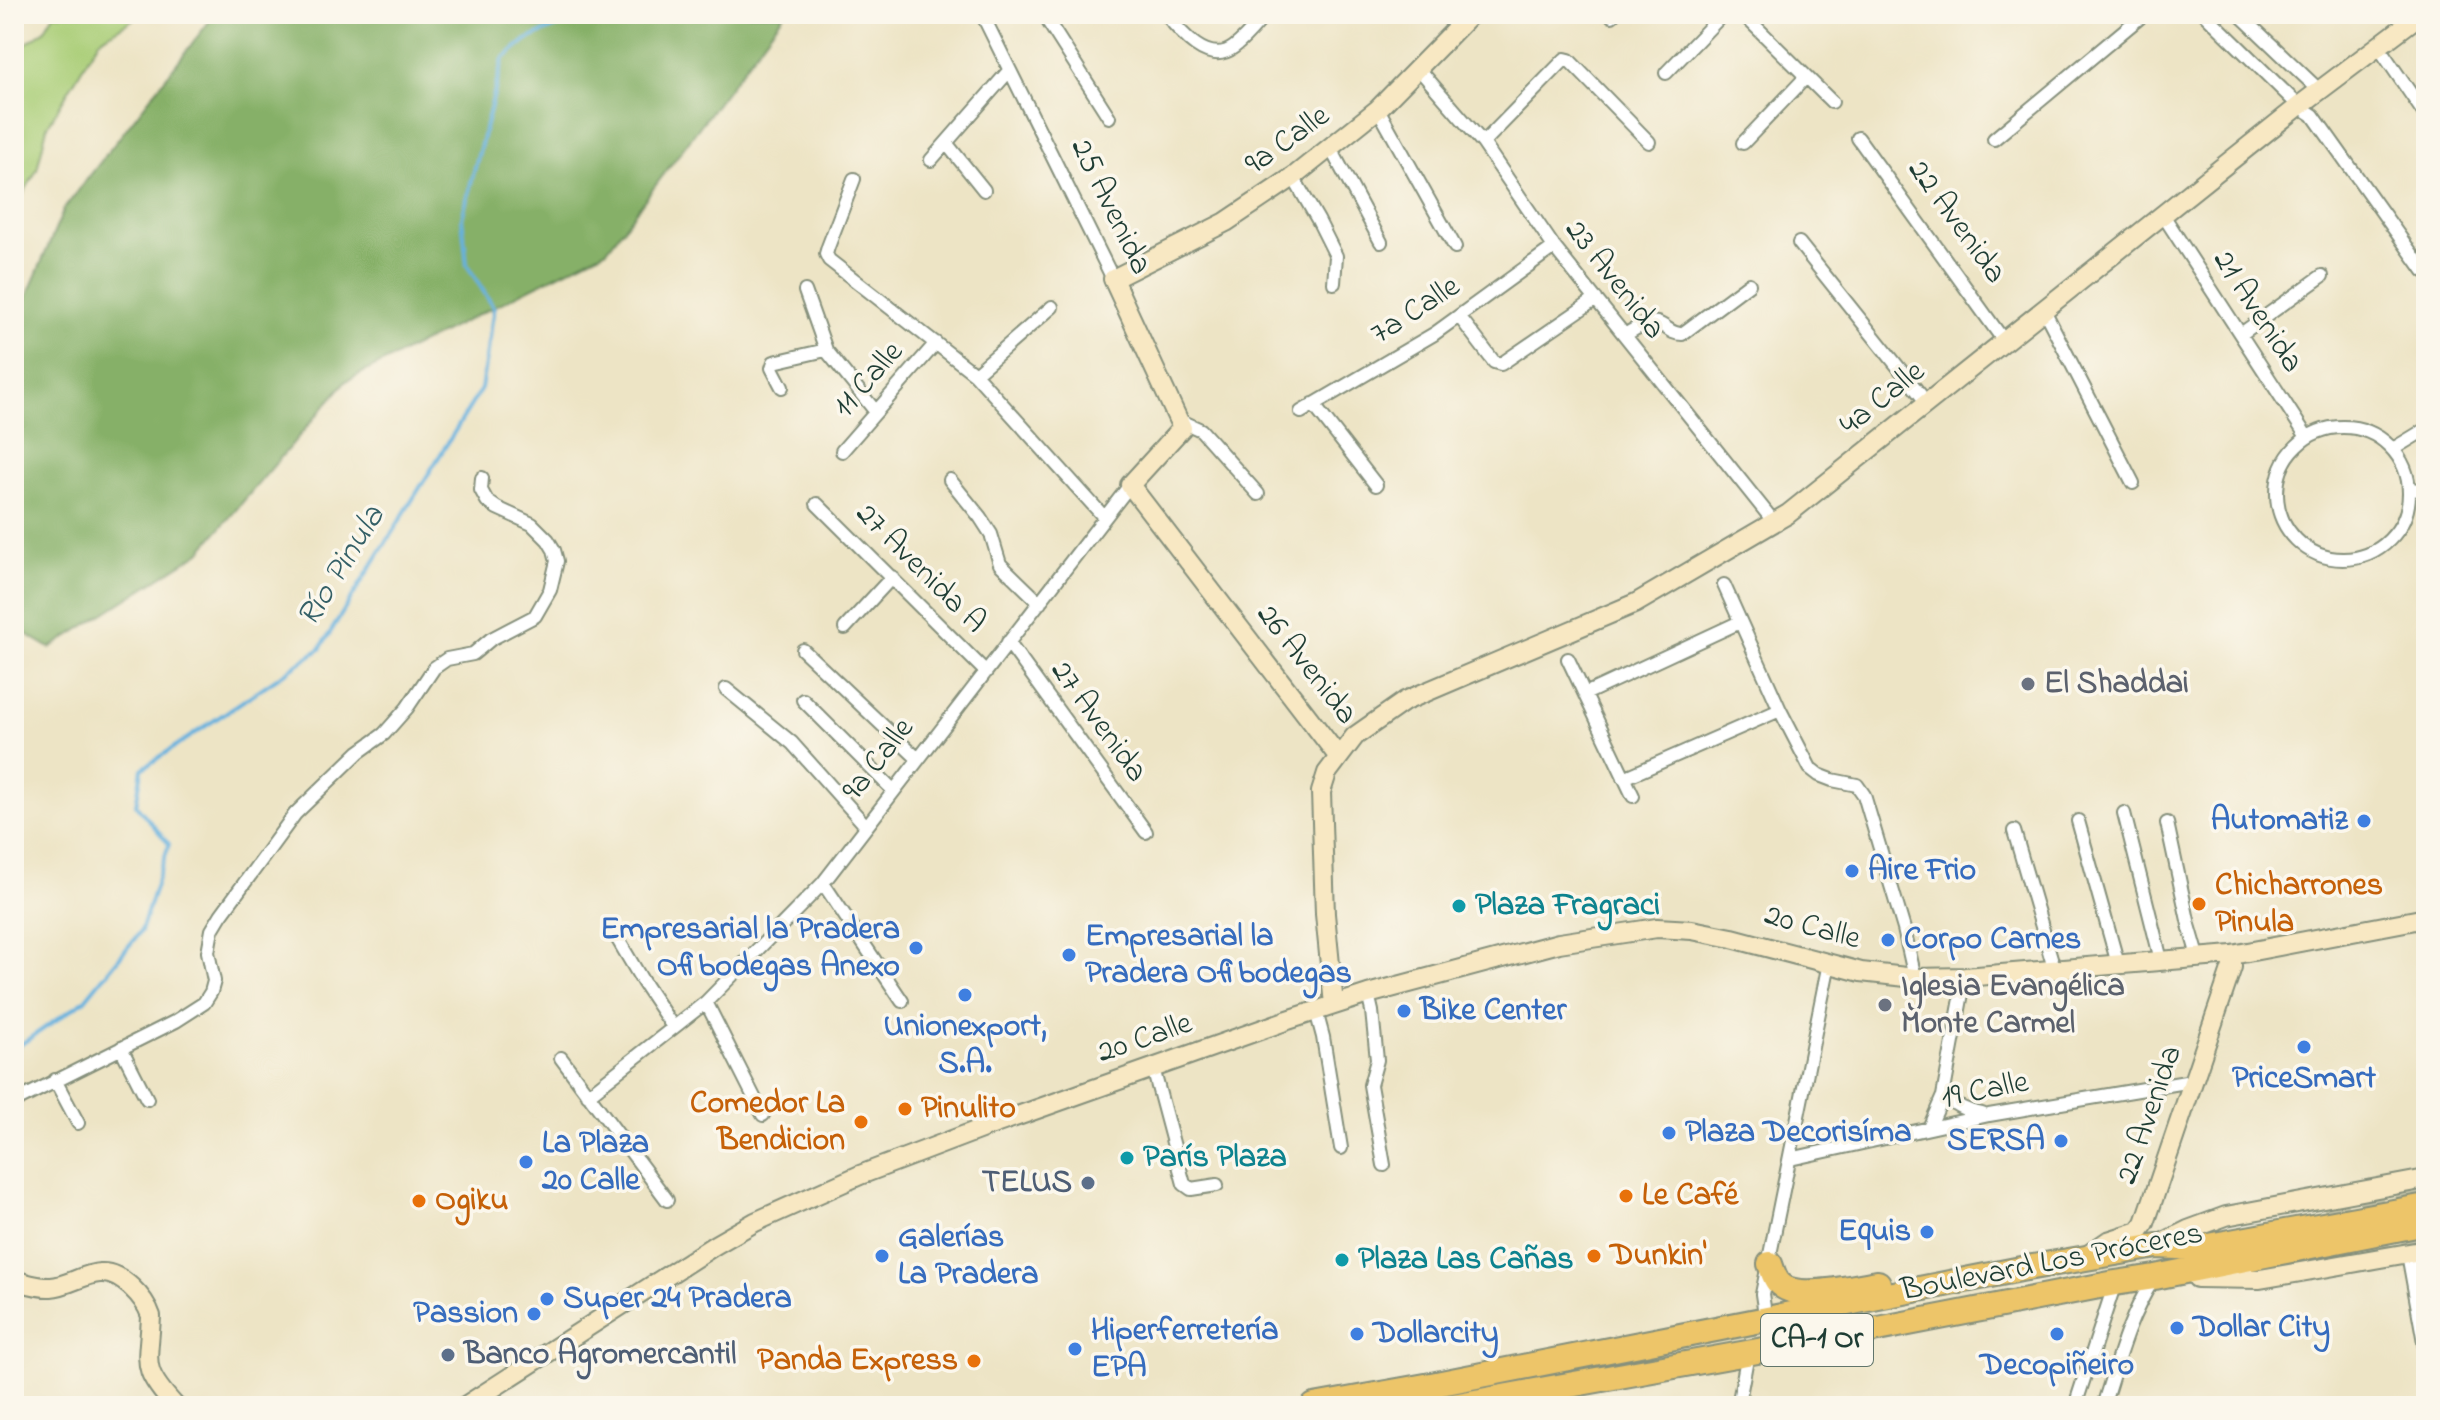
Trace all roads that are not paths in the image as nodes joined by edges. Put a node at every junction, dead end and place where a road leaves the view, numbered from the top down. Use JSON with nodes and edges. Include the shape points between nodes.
{"nodes":[{"id":1,"x":982,"y":14,"type":"edge"},
{"id":2,"x":1049,"y":14,"type":"edge"},
{"id":3,"x":1166,"y":14,"type":"edge"},
{"id":4,"x":1266,"y":14,"type":"edge"},
{"id":5,"x":1443,"y":14,"type":"edge"},
{"id":6,"x":1723,"y":14,"type":"edge"},
{"id":7,"x":1743,"y":14,"type":"edge"},
{"id":8,"x":2144,"y":14,"type":"edge"},
{"id":9,"x":2205,"y":14,"type":"edge"},
{"id":10,"x":2239,"y":14,"type":"edge"},
{"id":11,"x":2421,"y":14,"type":"edge"},
{"id":12,"x":1465,"y":20,"type":"edge"},
{"id":13,"x":2378,"y":46,"type":"junction"},
{"id":14,"x":1418,"y":68,"type":"junction"},
{"id":15,"x":1008,"y":72,"type":"junction"},
{"id":16,"x":1666,"y":73,"type":"dead end"},
{"id":17,"x":1806,"y":77,"type":"junction"},
{"id":18,"x":2319,"y":90,"type":"junction"},
{"id":19,"x":1832,"y":102,"type":"dead end"},
{"id":20,"x":2299,"y":106,"type":"junction"},
{"id":21,"x":1378,"y":109,"type":"junction"},
{"id":22,"x":2426,"y":116,"type":"edge"},
{"id":23,"x":1109,"y":117,"type":"dead end"},
{"id":24,"x":1858,"y":138,"type":"dead end"},
{"id":25,"x":1994,"y":139,"type":"dead end"},
{"id":26,"x":1649,"y":142,"type":"dead end"},
{"id":27,"x":1483,"y":143,"type":"junction"},
{"id":28,"x":1743,"y":143,"type":"dead end"},
{"id":29,"x":947,"y":144,"type":"junction"},
{"id":30,"x":1331,"y":149,"type":"junction"},
{"id":31,"x":931,"y":160,"type":"dead end"},
{"id":32,"x":1293,"y":177,"type":"junction"},
{"id":33,"x":854,"y":179,"type":"dead end"},
{"id":34,"x":984,"y":190,"type":"dead end"},
{"id":35,"x":2163,"y":215,"type":"junction"},
{"id":36,"x":1381,"y":242,"type":"dead end"},
{"id":37,"x":1799,"y":243,"type":"dead end"},
{"id":38,"x":1455,"y":247,"type":"dead end"},
{"id":39,"x":1554,"y":247,"type":"junction"},
{"id":40,"x":2424,"y":271,"type":"edge"},
{"id":41,"x":2322,"y":276,"type":"dead end"},
{"id":42,"x":1113,"y":279,"type":"junction"},
{"id":43,"x":1334,"y":283,"type":"dead end"},
{"id":44,"x":1749,"y":284,"type":"dead end"},
{"id":45,"x":805,"y":291,"type":"dead end"},
{"id":46,"x":1596,"y":299,"type":"junction"},
{"id":47,"x":1052,"y":307,"type":"dead end"},
{"id":48,"x":2044,"y":310,"type":"junction"},
{"id":49,"x":1459,"y":316,"type":"junction"},
{"id":50,"x":2241,"y":334,"type":"junction"},
{"id":51,"x":1625,"y":335,"type":"junction"},
{"id":52,"x":2004,"y":341,"type":"junction"},
{"id":53,"x":936,"y":343,"type":"junction"},
{"id":54,"x":826,"y":350,"type":"junction"},
{"id":55,"x":975,"y":374,"type":"junction"},
{"id":56,"x":782,"y":387,"type":"dead end"},
{"id":57,"x":1927,"y":403,"type":"junction"},
{"id":58,"x":1313,"y":404,"type":"junction"},
{"id":59,"x":876,"y":412,"type":"junction"},
{"id":60,"x":1301,"y":412,"type":"dead end"},
{"id":61,"x":1180,"y":424,"type":"junction"},
{"id":62,"x":2426,"y":429,"type":"edge"},
{"id":63,"x":2307,"y":437,"type":"junction"},
{"id":64,"x":2393,"y":449,"type":"junction"},
{"id":65,"x":842,"y":451,"type":"dead end"},
{"id":66,"x":482,"y":478,"type":"dead end"},
{"id":67,"x":950,"y":480,"type":"dead end"},
{"id":68,"x":2133,"y":483,"type":"dead end"},
{"id":69,"x":1130,"y":485,"type":"junction"},
{"id":70,"x":1376,"y":485,"type":"dead end"},
{"id":71,"x":2426,"y":489,"type":"edge"},
{"id":72,"x":2409,"y":490,"type":"junction"},
{"id":73,"x":1258,"y":494,"type":"dead end"},
{"id":74,"x":817,"y":504,"type":"dead end"},
{"id":75,"x":1104,"y":517,"type":"junction"},
{"id":76,"x":1774,"y":522,"type":"junction"},
{"id":77,"x":892,"y":577,"type":"junction"},
{"id":78,"x":1724,"y":585,"type":"dead end"},
{"id":79,"x":1040,"y":603,"type":"junction"},
{"id":80,"x":1740,"y":622,"type":"junction"},
{"id":81,"x":845,"y":628,"type":"dead end"},
{"id":82,"x":1008,"y":642,"type":"junction"},
{"id":83,"x":803,"y":650,"type":"dead end"},
{"id":84,"x":1568,"y":659,"type":"dead end"},
{"id":85,"x":986,"y":672,"type":"junction"},
{"id":86,"x":726,"y":689,"type":"dead end"},
{"id":87,"x":1585,"y":694,"type":"junction"},
{"id":88,"x":803,"y":700,"type":"dead end"},
{"id":89,"x":1780,"y":710,"type":"junction"},
{"id":90,"x":1338,"y":756,"type":"junction"},
{"id":91,"x":918,"y":759,"type":"junction"},
{"id":92,"x":1624,"y":778,"type":"junction"},
{"id":93,"x":894,"y":791,"type":"junction"},
{"id":94,"x":1633,"y":796,"type":"dead end"},
{"id":95,"x":2124,"y":813,"type":"dead end"},
{"id":96,"x":2078,"y":821,"type":"dead end"},
{"id":97,"x":2167,"y":823,"type":"dead end"},
{"id":98,"x":866,"y":826,"type":"junction"},
{"id":99,"x":2014,"y":831,"type":"dead end"},
{"id":100,"x":1146,"y":832,"type":"dead end"},
{"id":101,"x":823,"y":883,"type":"junction"},
{"id":102,"x":2426,"y":918,"type":"edge"},
{"id":103,"x":610,"y":926,"type":"dead end"},
{"id":104,"x":2232,"y":955,"type":"junction"},
{"id":105,"x":2198,"y":956,"type":"junction"},
{"id":106,"x":2161,"y":960,"type":"junction"},
{"id":107,"x":1829,"y":963,"type":"junction"},
{"id":108,"x":2118,"y":964,"type":"junction"},
{"id":109,"x":2054,"y":968,"type":"junction"},
{"id":110,"x":1965,"y":977,"type":"junction"},
{"id":111,"x":1915,"y":978,"type":"junction"},
{"id":112,"x":1368,"y":994,"type":"junction"},
{"id":113,"x":902,"y":1001,"type":"dead end"},
{"id":114,"x":706,"y":1002,"type":"junction"},
{"id":115,"x":1325,"y":1008,"type":"junction"},
{"id":116,"x":673,"y":1027,"type":"junction"},
{"id":117,"x":121,"y":1048,"type":"junction"},
{"id":118,"x":561,"y":1058,"type":"dead end"},
{"id":119,"x":1153,"y":1068,"type":"junction"},
{"id":120,"x":55,"y":1080,"type":"junction"},
{"id":121,"x":2192,"y":1081,"type":"junction"},
{"id":122,"x":588,"y":1095,"type":"junction"},
{"id":123,"x":1943,"y":1096,"type":"junction"},
{"id":124,"x":147,"y":1099,"type":"dead end"},
{"id":125,"x":14,"y":1102,"type":"edge"},
{"id":126,"x":763,"y":1115,"type":"dead end"},
{"id":127,"x":1989,"y":1115,"type":"junction"},
{"id":128,"x":78,"y":1123,"type":"dead end"},
{"id":129,"x":1929,"y":1128,"type":"junction"},
{"id":130,"x":1341,"y":1148,"type":"dead end"},
{"id":131,"x":1790,"y":1159,"type":"junction"},
{"id":132,"x":1384,"y":1165,"type":"dead end"},
{"id":133,"x":2426,"y":1179,"type":"edge"},
{"id":134,"x":1217,"y":1185,"type":"dead end"},
{"id":135,"x":667,"y":1200,"type":"dead end"},
{"id":136,"x":2426,"y":1206,"type":"edge"},
{"id":137,"x":2324,"y":1209,"type":"tunnel mouth"},
{"id":138,"x":2426,"y":1223,"type":"edge"},
{"id":139,"x":2157,"y":1246,"type":"junction"},
{"id":140,"x":2417,"y":1252,"type":"edge"},
{"id":141,"x":2082,"y":1259,"type":"junction"},
{"id":142,"x":2295,"y":1262,"type":"tunnel mouth"},
{"id":143,"x":1770,"y":1264,"type":"junction"},
{"id":144,"x":2021,"y":1269,"type":"junction"},
{"id":145,"x":2161,"y":1276,"type":"junction"},
{"id":146,"x":2197,"y":1278,"type":"junction"},
{"id":147,"x":14,"y":1280,"type":"edge"},
{"id":148,"x":2115,"y":1283,"type":"junction"},
{"id":149,"x":1766,"y":1321,"type":"junction"},
{"id":150,"x":1748,"y":1353,"type":"junction"},
{"id":151,"x":2426,"y":1353,"type":"edge"},
{"id":152,"x":1517,"y":1400,"type":"edge"},
{"id":153,"x":175,"y":1406,"type":"edge"},
{"id":154,"x":465,"y":1406,"type":"edge"},
{"id":155,"x":1314,"y":1406,"type":"edge"},
{"id":156,"x":1453,"y":1406,"type":"edge"},
{"id":157,"x":1738,"y":1406,"type":"edge"},
{"id":158,"x":2075,"y":1406,"type":"edge"},
{"id":159,"x":2103,"y":1406,"type":"edge"}],
"edges":[{"from":1,"to":15,"type":"street","name":"25 Avenida"},
{"from":2,"to":23,"type":"street","via":[[1049,23]]},
{"from":3,"to":4,"type":"street","via":[[1183,35],[1214,53],[1233,47]]},
{"from":5,"to":12,"type":"street"},
{"from":6,"to":16,"type":"street"},
{"from":7,"to":17,"type":"street"},
{"from":8,"to":25,"type":"street"},
{"from":9,"to":20,"type":"street"},
{"from":10,"to":18,"type":"street"},
{"from":11,"to":13,"type":"street","name":"4a Calle"},
{"from":12,"to":14,"type":"street","name":"9a Calle"},
{"from":13,"to":18,"type":"street","name":"4a Calle"},
{"from":13,"to":22,"type":"street"},
{"from":14,"to":21,"type":"street","name":"9a Calle"},
{"from":14,"to":27,"type":"street","name":"23 Avenida"},
{"from":15,"to":29,"type":"street"},
{"from":15,"to":42,"type":"street","name":"25 Avenida"},
{"from":17,"to":19,"type":"street"},
{"from":17,"to":28,"type":"street"},
{"from":18,"to":20,"type":"street","name":"4a Calle"},
{"from":20,"to":35,"type":"street","name":"4a Calle"},
{"from":20,"to":40,"type":"street","via":[[2313,115]]},
{"from":21,"to":30,"type":"street","name":"9a Calle"},
{"from":21,"to":38,"type":"street"},
{"from":24,"to":52,"type":"street","name":"22 Avenida"},
{"from":26,"to":27,"type":"street","via":[[1565,59]]},
{"from":27,"to":39,"type":"street","name":"23 Avenida"},
{"from":29,"to":31,"type":"street"},
{"from":29,"to":34,"type":"street"},
{"from":30,"to":32,"type":"street","name":"9a Calle"},
{"from":30,"to":36,"type":"street"},
{"from":32,"to":42,"type":"street","name":"9a Calle","via":[[1226,222]]},
{"from":32,"to":43,"type":"street","via":[[1336,256]]},
{"from":33,"to":53,"type":"street","via":[[826,254],[869,283]]},
{"from":35,"to":48,"type":"street","name":"4a Calle"},
{"from":35,"to":50,"type":"street","name":"21 Avenida"},
{"from":37,"to":57,"type":"street"},
{"from":39,"to":46,"type":"street","name":"23 Avenida"},
{"from":39,"to":49,"type":"street","name":"7a Calle"},
{"from":41,"to":50,"type":"street"},
{"from":42,"to":61,"type":"street","name":"25 Avenida"},
{"from":44,"to":51,"type":"street","via":[[1682,334],[1651,323]]},
{"from":45,"to":54,"type":"street"},
{"from":46,"to":49,"type":"street","via":[[1501,364]]},
{"from":46,"to":51,"type":"street","name":"23 Avenida"},
{"from":47,"to":55,"type":"street"},
{"from":48,"to":52,"type":"street","name":"4a Calle"},
{"from":48,"to":68,"type":"street"},
{"from":49,"to":58,"type":"street","name":"7a Calle"},
{"from":50,"to":63,"type":"street","name":"21 Avenida"},
{"from":51,"to":76,"type":"street","name":"23 Avenida"},
{"from":52,"to":57,"type":"street","name":"4a Calle"},
{"from":53,"to":55,"type":"street"},
{"from":53,"to":59,"type":"street","name":"11 Calle"},
{"from":54,"to":56,"type":"street","via":[[774,362]]},
{"from":54,"to":59,"type":"street"},
{"from":55,"to":75,"type":"street"},
{"from":57,"to":76,"type":"street","name":"4a Calle"},
{"from":58,"to":60,"type":"street","name":"7a Calle"},
{"from":58,"to":70,"type":"street"},
{"from":59,"to":65,"type":"street","name":"11 Calle"},
{"from":61,"to":69,"type":"street","name":"9a Calle"},
{"from":61,"to":73,"type":"street","via":[[1201,430]]},
{"from":62,"to":64,"type":"street"},
{"from":63,"to":64,"type":"street","via":[[2346,427],[2371,433]]},
{"from":63,"to":72,"type":"street","via":[[2286,459],[2277,504],[2289,532],[2312,552],[2341,560],[2384,545],[2403,520]]},
{"from":64,"to":72,"type":"street"},
{"from":66,"to":117,"type":"street","via":[[487,501],[532,524],[554,550],[557,561],[550,590],[535,616],[473,654],[447,659],[434,668],[384,734],[295,814],[221,915],[212,930],[208,952],[214,981],[204,1003]]},
{"from":67,"to":79,"type":"street","via":[[991,534],[1000,564]]},
{"from":69,"to":75,"type":"street","name":"9a Calle"},
{"from":69,"to":90,"type":"street","name":"26 Avenida"},
{"from":71,"to":72,"type":"street"},
{"from":74,"to":77,"type":"street","name":"27 Avenida A"},
{"from":75,"to":79,"type":"street","name":"9a Calle"},
{"from":76,"to":90,"type":"street","name":"4a Calle","via":[[1636,603],[1405,701],[1355,736]]},
{"from":77,"to":81,"type":"street"},
{"from":77,"to":85,"type":"street","name":"27 Avenida A"},
{"from":78,"to":80,"type":"street"},
{"from":79,"to":82,"type":"street","name":"9a Calle"},
{"from":80,"to":87,"type":"street"},
{"from":80,"to":89,"type":"street"},
{"from":82,"to":85,"type":"street","name":"9a Calle"},
{"from":82,"to":100,"type":"street","name":"27 Avenida"},
{"from":83,"to":91,"type":"street"},
{"from":84,"to":87,"type":"street"},
{"from":85,"to":91,"type":"street","name":"9a Calle"},
{"from":86,"to":98,"type":"street","via":[[792,743]]},
{"from":87,"to":92,"type":"street"},
{"from":88,"to":93,"type":"street"},
{"from":89,"to":92,"type":"street"},
{"from":89,"to":111,"type":"street","via":[[1810,768],[1857,785],[1864,795]]},
{"from":90,"to":115,"type":"street","name":"26 Avenida","via":[[1321,792]]},
{"from":91,"to":93,"type":"street","name":"9a Calle"},
{"from":92,"to":94,"type":"street"},
{"from":93,"to":98,"type":"street","name":"9a Calle"},
{"from":95,"to":106,"type":"street"},
{"from":96,"to":108,"type":"street"},
{"from":97,"to":105,"type":"street"},
{"from":98,"to":101,"type":"street","name":"9a Calle"},
{"from":99,"to":109,"type":"street"},
{"from":101,"to":113,"type":"street"},
{"from":101,"to":114,"type":"street","name":"9a Calle"},
{"from":102,"to":104,"type":"street","name":"20 Calle"},
{"from":103,"to":116,"type":"street"},
{"from":104,"to":105,"type":"street","name":"20 Calle"},
{"from":104,"to":121,"type":"street","name":"22 Avenida"},
{"from":105,"to":106,"type":"street","name":"20 Calle"},
{"from":106,"to":108,"type":"street","name":"20 Calle"},
{"from":107,"to":111,"type":"street","name":"20 Calle"},
{"from":107,"to":112,"type":"street","name":"20 Calle","via":[[1719,935],[1657,928],[1559,943]]},
{"from":107,"to":131,"type":"street"},
{"from":108,"to":109,"type":"street","name":"20 Calle"},
{"from":109,"to":110,"type":"street","name":"20 Calle"},
{"from":110,"to":111,"type":"street","name":"20 Calle"},
{"from":110,"to":123,"type":"street"},
{"from":112,"to":115,"type":"street","name":"20 Calle"},
{"from":112,"to":132,"type":"street","via":[[1377,1060],[1370,1085]]},
{"from":114,"to":116,"type":"street","name":"9a Calle"},
{"from":114,"to":126,"type":"street"},
{"from":115,"to":119,"type":"street","name":"20 Calle"},
{"from":115,"to":130,"type":"street","via":[[1323,1037]]},
{"from":116,"to":122,"type":"street","name":"9a Calle"},
{"from":117,"to":120,"type":"street"},
{"from":117,"to":124,"type":"street"},
{"from":118,"to":122,"type":"street"},
{"from":119,"to":134,"type":"street","via":[[1184,1184],[1191,1189]]},
{"from":119,"to":154,"type":"street","name":"20 Calle","via":[[860,1175],[755,1222]]},
{"from":120,"to":125,"type":"street"},
{"from":120,"to":128,"type":"street"},
{"from":121,"to":127,"type":"street","name":"19 Calle"},
{"from":121,"to":141,"type":"street","name":"22 Avenida","via":[[2145,1223]]},
{"from":122,"to":135,"type":"street"},
{"from":123,"to":127,"type":"street","via":[[1972,1113]]},
{"from":123,"to":129,"type":"street"},
{"from":127,"to":129,"type":"street","name":"19 Calle"},
{"from":129,"to":131,"type":"street","name":"19 Calle"},
{"from":131,"to":143,"type":"street"},
{"from":133,"to":139,"type":"street","name":"Boulevard Los Próceres","via":[[2226,1216]]},
{"from":136,"to":139,"type":"highway","name":"Boulevard Los Próceres","number":"CA-1 Or","via":[[2198,1248]]},
{"from":137,"to":139,"type":"highway"},
{"from":138,"to":145,"type":"highway","name":"Boulevard Los Próceres","number":"CA-1 Or"},
{"from":139,"to":141,"type":"highway","name":"Boulevard Los Próceres","number":"CA-1 Or"},
{"from":140,"to":146,"type":"street","name":"Boulevard Los Próceres","via":[[2260,1279]]},
{"from":140,"to":151,"type":"street"},
{"from":141,"to":144,"type":"highway","name":"Boulevard Los Próceres","number":"CA-1 Or"},
{"from":142,"to":146,"type":"highway"},
{"from":143,"to":144,"type":"highway","via":[[1784,1287],[1805,1293],[1999,1261]]},
{"from":143,"to":149,"type":"street","via":[[1762,1294]]},
{"from":144,"to":149,"type":"highway","name":"Boulevard Los Próceres","number":"CA-1 Or"},
{"from":145,"to":146,"type":"highway"},
{"from":145,"to":148,"type":"highway","name":"Boulevard Los Próceres","number":"CA-1 Or"},
{"from":145,"to":159,"type":"street","via":[[2132,1317]]},
{"from":147,"to":153,"type":"street","via":[[47,1288],[99,1273],[127,1285],[151,1316],[148,1365],[154,1384]]},
{"from":148,"to":150,"type":"highway","name":"Boulevard Los Próceres","number":"CA-1 Or"},
{"from":148,"to":158,"type":"street"},
{"from":149,"to":155,"type":"highway","name":"Boulevard Los Próceres","number":"CA-1 Or"},
{"from":150,"to":152,"type":"highway","name":"Boulevard Los Próceres","number":"CA-1 Or"},
{"from":150,"to":157,"type":"street"},
{"from":152,"to":156,"type":"highway","name":"Boulevard Los Próceres","number":"CA-1 Or"}]}
